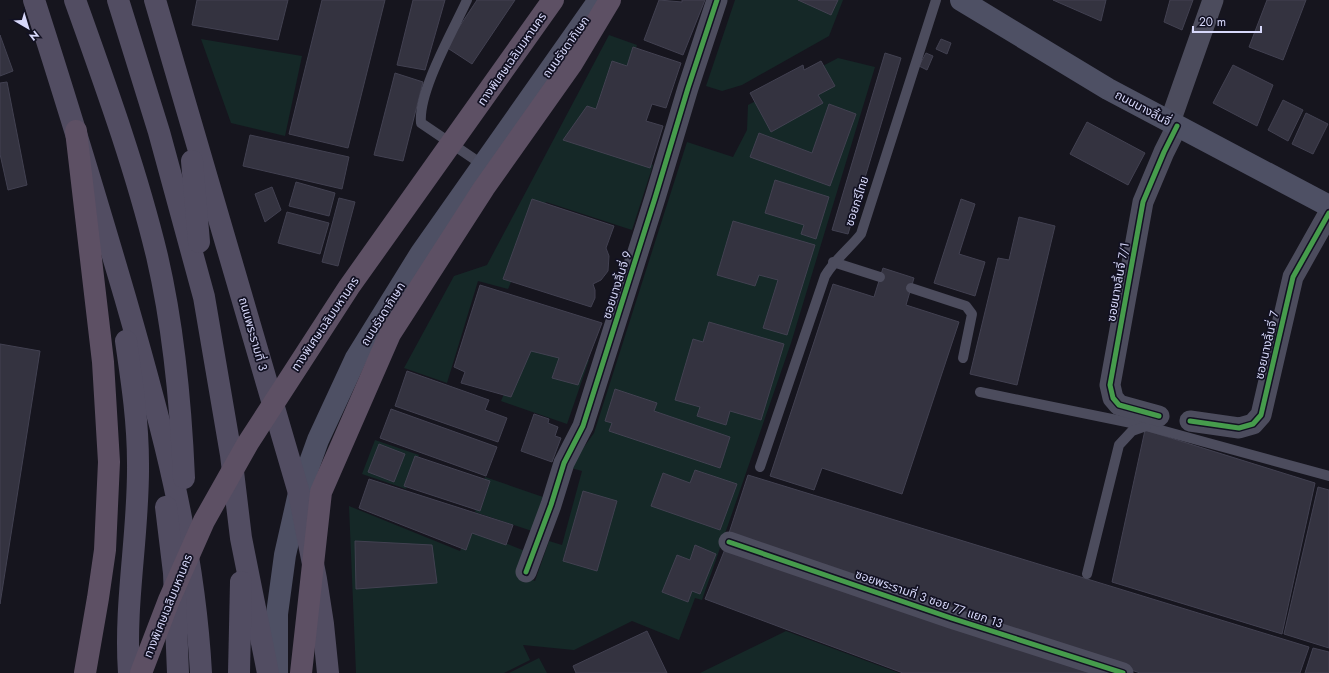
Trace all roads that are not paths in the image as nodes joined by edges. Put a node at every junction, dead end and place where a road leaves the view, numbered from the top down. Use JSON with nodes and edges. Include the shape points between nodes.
{"nodes":[{"id":1,"x":34,"y":0,"type":"edge"},
{"id":2,"x":75,"y":0,"type":"edge"},
{"id":3,"x":118,"y":0,"type":"edge"},
{"id":4,"x":155,"y":0,"type":"edge"},
{"id":5,"x":467,"y":0,"type":"edge"},
{"id":6,"x":553,"y":0,"type":"edge"},
{"id":7,"x":599,"y":0,"type":"edge"},
{"id":8,"x":610,"y":0,"type":"edge"},
{"id":9,"x":718,"y":0,"type":"edge"},
{"id":10,"x":936,"y":0,"type":"edge"},
{"id":11,"x":961,"y":0,"type":"edge"},
{"id":12,"x":1213,"y":0,"type":"edge"},
{"id":13,"x":189,"y":116,"type":"junction"},
{"id":14,"x":1174,"y":124,"type":"junction"},
{"id":15,"x":76,"y":131,"type":"junction"},
{"id":16,"x":484,"y":165,"type":"junction"},
{"id":17,"x":1329,"y":206,"type":"edge"},
{"id":18,"x":1329,"y":213,"type":"edge"},
{"id":19,"x":113,"y":255,"type":"junction"},
{"id":20,"x":833,"y":262,"type":"junction"},
{"id":21,"x":880,"y":277,"type":"dead end"},
{"id":22,"x":912,"y":288,"type":"dead end"},
{"id":23,"x":204,"y":297,"type":"junction"},
{"id":24,"x":142,"y":355,"type":"junction"},
{"id":25,"x":963,"y":358,"type":"dead end"},
{"id":26,"x":980,"y":392,"type":"dead end"},
{"id":27,"x":1153,"y":421,"type":"junction"},
{"id":28,"x":1190,"y":421,"type":"dead end"},
{"id":29,"x":760,"y":467,"type":"dead end"},
{"id":30,"x":1329,"y":476,"type":"edge"},
{"id":31,"x":299,"y":493,"type":"junction"},
{"id":32,"x":241,"y":538,"type":"junction"},
{"id":33,"x":186,"y":542,"type":"junction"},
{"id":34,"x":729,"y":542,"type":"dead end"},
{"id":35,"x":526,"y":572,"type":"dead end"},
{"id":36,"x":1087,"y":574,"type":"dead end"},
{"id":37,"x":84,"y":673,"type":"edge"},
{"id":38,"x":129,"y":673,"type":"edge"},
{"id":39,"x":141,"y":673,"type":"edge"},
{"id":40,"x":178,"y":673,"type":"edge"},
{"id":41,"x":201,"y":673,"type":"edge"},
{"id":42,"x":239,"y":673,"type":"edge"},
{"id":43,"x":268,"y":673,"type":"edge"},
{"id":44,"x":277,"y":673,"type":"edge"},
{"id":45,"x":301,"y":673,"type":"edge"},
{"id":46,"x":328,"y":673,"type":"edge"},
{"id":47,"x":1123,"y":673,"type":"edge"}],
"edges":[{"from":1,"to":15,"type":"main road"},
{"from":2,"to":33,"type":"main road","via":[[128,153],[157,257],[172,343],[182,435]]},
{"from":3,"to":23,"type":"main road","via":[[159,132]]},
{"from":4,"to":13,"type":"main road","name":"ถนนพระรามที่ 3"},
{"from":5,"to":16,"type":"lane","via":[[427,85],[420,112],[421,123]]},
{"from":6,"to":39,"type":"highway","name":"ทางพิเศษเฉลิมมหานคร","via":[[349,287],[248,443],[204,521],[169,600]]},
{"from":7,"to":16,"type":"main road","name":"ถนนรัชดาภิเษก"},
{"from":8,"to":45,"type":"highway","via":[[571,65],[484,188],[390,334],[321,492]]},
{"from":9,"to":35,"type":"street","name":"ซอยนางลิ้นจี่ 9","via":[[688,88],[583,426],[564,463]]},
{"from":10,"to":20,"type":"lane","name":"ซอยกรีไทย","via":[[861,234],[850,248]]},
{"from":11,"to":14,"type":"main road","name":"ถนนนางลิ้นจี่","via":[[1108,89]]},
{"from":12,"to":14,"type":"street"},
{"from":13,"to":23,"type":"main road"},
{"from":13,"to":31,"type":"main road","name":"ถนนพระรามที่ 3"},
{"from":14,"to":17,"type":"main road","name":"ถนนนางลิ้นจี่"},
{"from":14,"to":27,"type":"street","name":"ซอยนางลิ้นจี่ 7/1","via":[[1143,202],[1110,385],[1113,398],[1119,405]]},
{"from":15,"to":19,"type":"main road"},
{"from":15,"to":37,"type":"highway","via":[[103,362],[108,454],[108,507],[100,590]]},
{"from":16,"to":31,"type":"main road","name":"ถนนรัชดาภิเษก","via":[[421,254],[356,358],[318,440]]},
{"from":18,"to":28,"type":"street","name":"ซอยนางลิ้นจี่ 7","via":[[1293,277],[1261,414],[1253,424],[1239,428]]},
{"from":19,"to":24,"type":"main road"},
{"from":19,"to":38,"type":"main road","via":[[137,429],[137,500],[128,622]]},
{"from":20,"to":21,"type":"lane"},
{"from":20,"to":29,"type":"lane","name":"ซอยกรีไทย","via":[[824,276]]},
{"from":22,"to":25,"type":"lane","via":[[966,306],[972,314]]},
{"from":23,"to":32,"type":"main road","via":[[231,455]]},
{"from":24,"to":33,"type":"main road","via":[[176,486]]},
{"from":24,"to":40,"type":"main road","via":[[170,536]]},
{"from":26,"to":27,"type":"lane"},
{"from":27,"to":30,"type":"lane"},
{"from":27,"to":36,"type":"lane","via":[[1129,434],[1119,445]]},
{"from":31,"to":44,"type":"main road","name":"ถนนรัชดาภิเษก","via":[[285,555],[277,614]]},
{"from":31,"to":46,"type":"main road","name":"ถนนพระรามที่ 3","via":[[316,579]]},
{"from":32,"to":42,"type":"main road"},
{"from":32,"to":43,"type":"main road"},
{"from":33,"to":41,"type":"main road"},
{"from":34,"to":47,"type":"street","name":"ซอยพระรามที่ 3 ซอย 77 แยก 13","via":[[951,618]]}]}
